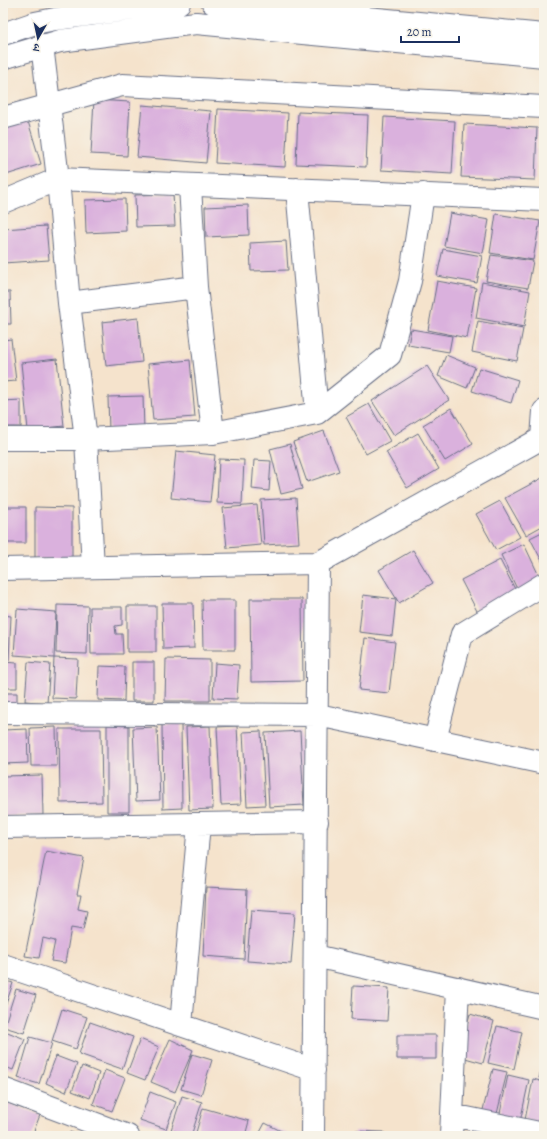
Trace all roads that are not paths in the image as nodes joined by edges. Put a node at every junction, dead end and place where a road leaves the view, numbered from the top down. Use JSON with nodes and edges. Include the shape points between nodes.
{"nodes":[{"id":1,"x":179,"y":3,"type":"edge"},
{"id":2,"x":213,"y":3,"type":"edge"},
{"id":3,"x":3,"y":34,"type":"edge"},
{"id":4,"x":544,"y":35,"type":"edge"},
{"id":5,"x":42,"y":45,"type":"junction"},
{"id":6,"x":544,"y":56,"type":"edge"},
{"id":7,"x":3,"y":58,"type":"edge"},
{"id":8,"x":49,"y":104,"type":"junction"},
{"id":9,"x":544,"y":107,"type":"edge"},
{"id":10,"x":3,"y":118,"type":"edge"},
{"id":11,"x":58,"y":179,"type":"junction"},
{"id":12,"x":190,"y":186,"type":"junction"},
{"id":13,"x":297,"y":189,"type":"junction"},
{"id":14,"x":423,"y":194,"type":"junction"},
{"id":15,"x":544,"y":200,"type":"edge"},
{"id":16,"x":3,"y":202,"type":"edge"},
{"id":17,"x":196,"y":287,"type":"junction"},
{"id":18,"x":69,"y":303,"type":"junction"},
{"id":19,"x":544,"y":411,"type":"edge"},
{"id":20,"x":317,"y":413,"type":"junction"},
{"id":21,"x":213,"y":433,"type":"junction"},
{"id":22,"x":543,"y":437,"type":"edge"},
{"id":23,"x":3,"y":438,"type":"edge"},
{"id":24,"x":86,"y":439,"type":"junction"},
{"id":25,"x":318,"y":563,"type":"junction"},
{"id":26,"x":93,"y":567,"type":"junction"},
{"id":27,"x":3,"y":569,"type":"edge"},
{"id":28,"x":544,"y":584,"type":"edge"},
{"id":29,"x":3,"y":713,"type":"edge"},
{"id":30,"x":318,"y":715,"type":"junction"},
{"id":31,"x":436,"y":740,"type":"junction"},
{"id":32,"x":544,"y":763,"type":"edge"},
{"id":33,"x":316,"y":822,"type":"junction"},
{"id":34,"x":199,"y":824,"type":"junction"},
{"id":35,"x":3,"y":827,"type":"edge"},
{"id":36,"x":315,"y":956,"type":"junction"},
{"id":37,"x":3,"y":965,"type":"edge"},
{"id":38,"x":458,"y":988,"type":"junction"},
{"id":39,"x":544,"y":1008,"type":"edge"},
{"id":40,"x":181,"y":1025,"type":"junction"},
{"id":41,"x":314,"y":1070,"type":"junction"},
{"id":42,"x":3,"y":1089,"type":"edge"},
{"id":43,"x":451,"y":1126,"type":"edge"},
{"id":44,"x":544,"y":1134,"type":"edge"},
{"id":45,"x":128,"y":1136,"type":"edge"},
{"id":46,"x":313,"y":1136,"type":"edge"}],
"edges":[{"from":1,"to":3,"type":"street","via":[[55,19]]},
{"from":2,"to":4,"type":"street"},
{"from":5,"to":6,"type":"street","via":[[196,23]]},
{"from":5,"to":7,"type":"street"},
{"from":5,"to":8,"type":"street"},
{"from":8,"to":9,"type":"street","via":[[122,85]]},
{"from":8,"to":10,"type":"street"},
{"from":8,"to":11,"type":"street"},
{"from":11,"to":12,"type":"street"},
{"from":11,"to":16,"type":"street"},
{"from":11,"to":18,"type":"street"},
{"from":12,"to":13,"type":"street"},
{"from":12,"to":17,"type":"street"},
{"from":13,"to":14,"type":"street"},
{"from":13,"to":20,"type":"street"},
{"from":14,"to":15,"type":"street"},
{"from":14,"to":20,"type":"street","via":[[410,281],[390,355]]},
{"from":17,"to":18,"type":"street"},
{"from":17,"to":21,"type":"street"},
{"from":18,"to":24,"type":"street"},
{"from":19,"to":22,"type":"street"},
{"from":20,"to":21,"type":"street"},
{"from":21,"to":24,"type":"street"},
{"from":22,"to":25,"type":"street"},
{"from":23,"to":24,"type":"street"},
{"from":24,"to":26,"type":"street"},
{"from":25,"to":26,"type":"street"},
{"from":25,"to":30,"type":"street"},
{"from":26,"to":27,"type":"street"},
{"from":28,"to":31,"type":"street","via":[[462,634]]},
{"from":29,"to":30,"type":"street"},
{"from":30,"to":31,"type":"street"},
{"from":30,"to":33,"type":"street"},
{"from":31,"to":32,"type":"street"},
{"from":33,"to":34,"type":"street"},
{"from":33,"to":36,"type":"street"},
{"from":34,"to":35,"type":"street"},
{"from":34,"to":40,"type":"street"},
{"from":36,"to":38,"type":"street"},
{"from":36,"to":41,"type":"street"},
{"from":37,"to":40,"type":"street"},
{"from":38,"to":39,"type":"street"},
{"from":38,"to":43,"type":"street"},
{"from":40,"to":41,"type":"street"},
{"from":41,"to":46,"type":"street"},
{"from":42,"to":45,"type":"street"},
{"from":43,"to":44,"type":"street"}]}
